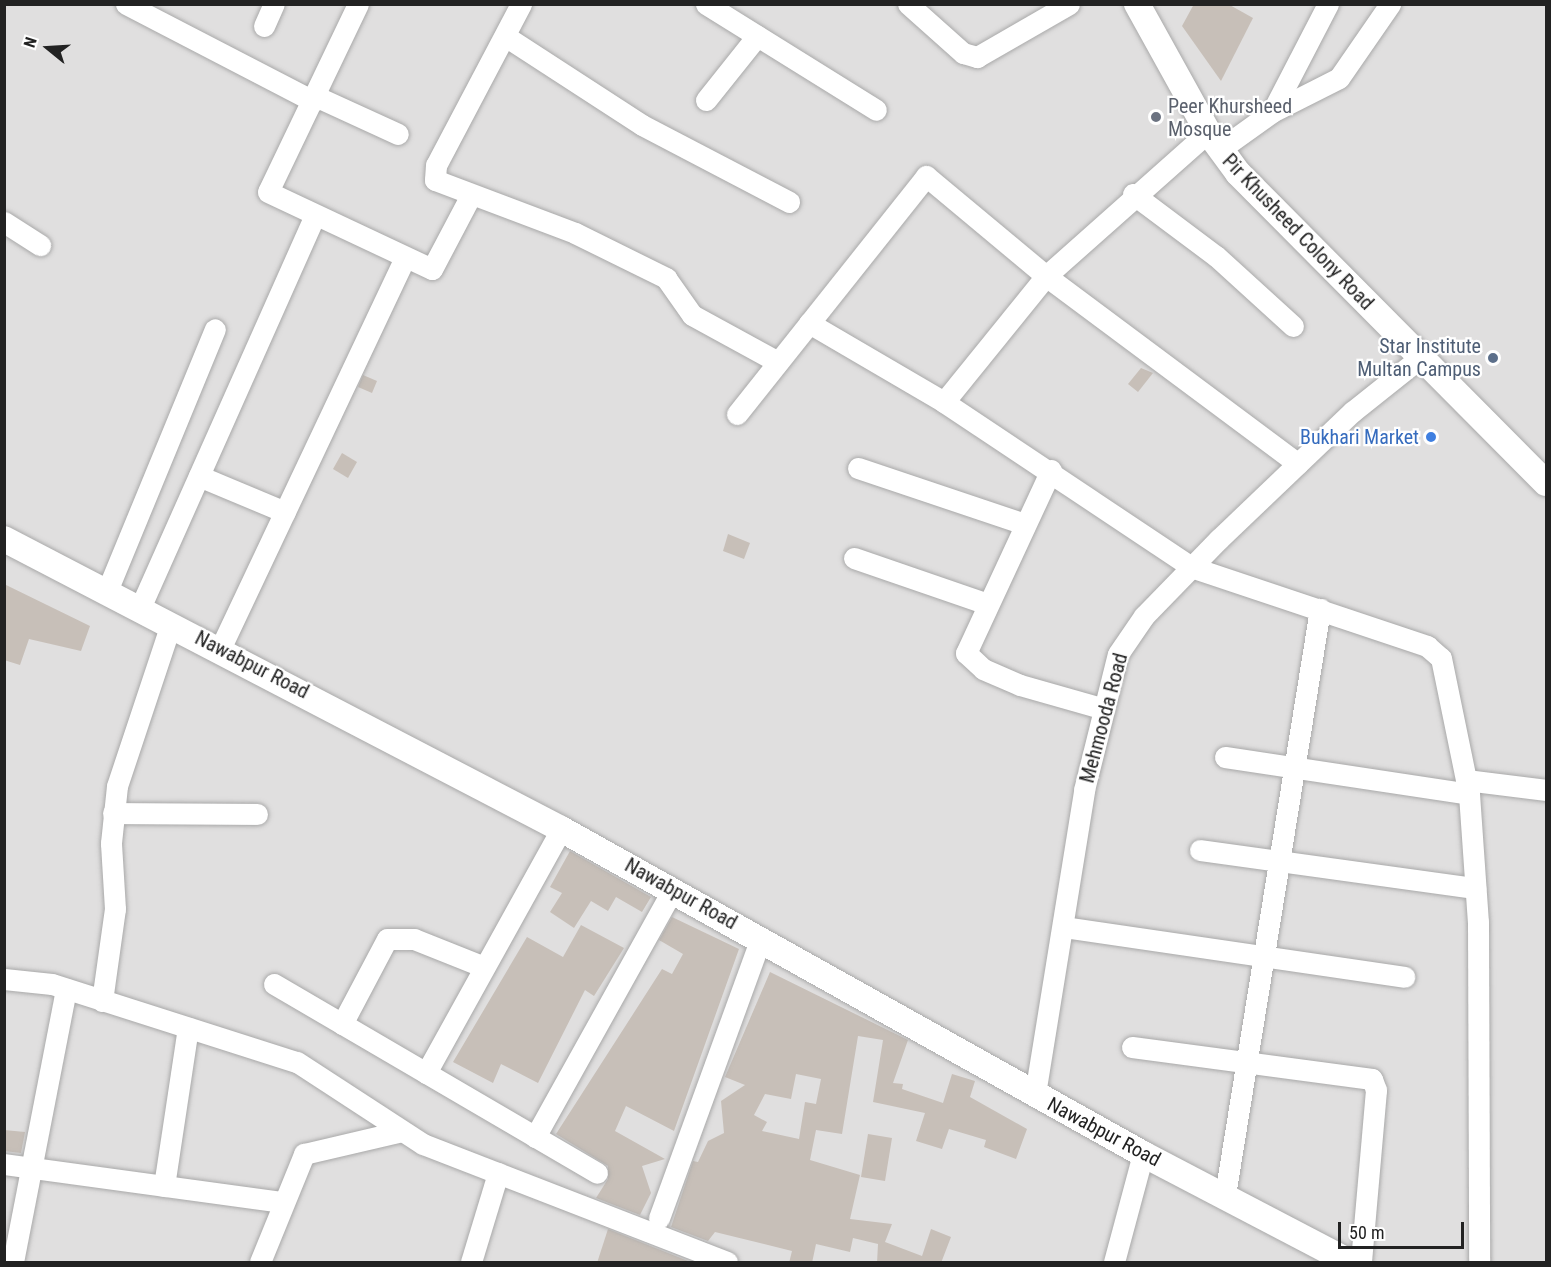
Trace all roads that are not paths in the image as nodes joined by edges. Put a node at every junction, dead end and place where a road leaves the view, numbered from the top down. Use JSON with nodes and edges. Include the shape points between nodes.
{"nodes":[{"id":1,"x":126,"y":4,"type":"edge"},
{"id":2,"x":274,"y":4,"type":"edge"},
{"id":3,"x":358,"y":4,"type":"edge"},
{"id":4,"x":521,"y":4,"type":"edge"},
{"id":5,"x":706,"y":4,"type":"edge"},
{"id":6,"x":908,"y":4,"type":"edge"},
{"id":7,"x":1069,"y":4,"type":"edge"},
{"id":8,"x":1137,"y":4,"type":"edge"},
{"id":9,"x":1328,"y":4,"type":"edge"},
{"id":10,"x":1390,"y":4,"type":"edge"},
{"id":11,"x":264,"y":26,"type":"dead end"},
{"id":12,"x":505,"y":36,"type":"junction"},
{"id":13,"x":757,"y":36,"type":"junction"},
{"id":14,"x":314,"y":98,"type":"junction"},
{"id":15,"x":706,"y":100,"type":"dead end"},
{"id":16,"x":876,"y":110,"type":"dead end"},
{"id":17,"x":1272,"y":112,"type":"junction"},
{"id":18,"x":398,"y":134,"type":"dead end"},
{"id":19,"x":1214,"y":141,"type":"junction"},
{"id":20,"x":1133,"y":194,"type":"junction"},
{"id":21,"x":471,"y":195,"type":"junction"},
{"id":22,"x":789,"y":202,"type":"dead end"},
{"id":23,"x":314,"y":218,"type":"junction"},
{"id":24,"x":4,"y":222,"type":"edge"},
{"id":25,"x":40,"y":245,"type":"dead end"},
{"id":26,"x":404,"y":259,"type":"junction"},
{"id":27,"x":1046,"y":276,"type":"junction"},
{"id":28,"x":809,"y":323,"type":"junction"},
{"id":29,"x":1293,"y":326,"type":"dead end"},
{"id":30,"x":215,"y":329,"type":"dead end"},
{"id":31,"x":1420,"y":358,"type":"junction"},
{"id":32,"x":778,"y":362,"type":"junction"},
{"id":33,"x":944,"y":402,"type":"junction"},
{"id":34,"x":737,"y":414,"type":"dead end"},
{"id":35,"x":1298,"y":464,"type":"junction"},
{"id":36,"x":858,"y":468,"type":"dead end"},
{"id":37,"x":1051,"y":470,"type":"junction"},
{"id":38,"x":199,"y":476,"type":"junction"},
{"id":39,"x":1546,"y":483,"type":"edge"},
{"id":40,"x":285,"y":512,"type":"junction"},
{"id":41,"x":1024,"y":524,"type":"junction"},
{"id":42,"x":4,"y":539,"type":"edge"},
{"id":43,"x":854,"y":558,"type":"dead end"},
{"id":44,"x":1191,"y":567,"type":"junction"},
{"id":45,"x":107,"y":591,"type":"junction"},
{"id":46,"x":985,"y":603,"type":"junction"},
{"id":47,"x":140,"y":608,"type":"junction"},
{"id":48,"x":1320,"y":609,"type":"junction"},
{"id":49,"x":171,"y":624,"type":"junction"},
{"id":50,"x":220,"y":649,"type":"junction"},
{"id":51,"x":1104,"y":709,"type":"junction"},
{"id":52,"x":1225,"y":757,"type":"dead end"},
{"id":53,"x":1294,"y":767,"type":"junction"},
{"id":54,"x":1467,"y":787,"type":"junction"},
{"id":55,"x":1546,"y":790,"type":"edge"},
{"id":56,"x":113,"y":813,"type":"junction"},
{"id":57,"x":257,"y":814,"type":"dead end"},
{"id":58,"x":561,"y":829,"type":"junction"},
{"id":59,"x":1200,"y":850,"type":"dead end"},
{"id":60,"x":1279,"y":861,"type":"junction"},
{"id":61,"x":1475,"y":888,"type":"junction"},
{"id":62,"x":673,"y":890,"type":"junction"},
{"id":63,"x":1063,"y":927,"type":"junction"},
{"id":64,"x":761,"y":938,"type":"junction"},
{"id":65,"x":1264,"y":956,"type":"junction"},
{"id":66,"x":484,"y":967,"type":"junction"},
{"id":67,"x":1404,"y":977,"type":"dead end"},
{"id":68,"x":4,"y":979,"type":"edge"},
{"id":69,"x":274,"y":984,"type":"dead end"},
{"id":70,"x":66,"y":988,"type":"junction"},
{"id":71,"x":102,"y":1000,"type":"junction"},
{"id":72,"x":342,"y":1024,"type":"junction"},
{"id":73,"x":188,"y":1028,"type":"junction"},
{"id":74,"x":1132,"y":1047,"type":"dead end"},
{"id":75,"x":1247,"y":1061,"type":"junction"},
{"id":76,"x":426,"y":1073,"type":"junction"},
{"id":77,"x":1035,"y":1094,"type":"junction"},
{"id":78,"x":398,"y":1132,"type":"junction"},
{"id":79,"x":535,"y":1137,"type":"junction"},
{"id":80,"x":1143,"y":1154,"type":"junction"},
{"id":81,"x":4,"y":1164,"type":"edge"},
{"id":82,"x":32,"y":1167,"type":"junction"},
{"id":83,"x":498,"y":1173,"type":"junction"},
{"id":84,"x":597,"y":1173,"type":"dead end"},
{"id":85,"x":164,"y":1186,"type":"junction"},
{"id":86,"x":1225,"y":1195,"type":"junction"},
{"id":87,"x":283,"y":1202,"type":"junction"},
{"id":88,"x":659,"y":1218,"type":"dead end"},
{"id":89,"x":14,"y":1263,"type":"edge"},
{"id":90,"x":260,"y":1263,"type":"edge"},
{"id":91,"x":471,"y":1263,"type":"edge"},
{"id":92,"x":728,"y":1263,"type":"edge"},
{"id":93,"x":1114,"y":1263,"type":"edge"},
{"id":94,"x":1350,"y":1263,"type":"edge"},
{"id":95,"x":1361,"y":1263,"type":"edge"},
{"id":96,"x":1479,"y":1263,"type":"edge"}],
"edges":[{"from":1,"to":14,"type":"street"},
{"from":2,"to":11,"type":"street"},
{"from":3,"to":14,"type":"street"},
{"from":4,"to":12,"type":"street"},
{"from":5,"to":13,"type":"street"},
{"from":6,"to":7,"type":"street","via":[[963,53],[977,57]]},
{"from":8,"to":19,"type":"street","name":"Pir Khusheed Colony Road"},
{"from":9,"to":17,"type":"street"},
{"from":10,"to":17,"type":"street","via":[[1339,78]]},
{"from":12,"to":21,"type":"street","via":[[433,174]]},
{"from":12,"to":22,"type":"street","via":[[642,125]]},
{"from":13,"to":15,"type":"street"},
{"from":13,"to":16,"type":"street"},
{"from":14,"to":18,"type":"street"},
{"from":14,"to":23,"type":"street","via":[[268,192]]},
{"from":17,"to":19,"type":"street"},
{"from":19,"to":20,"type":"street"},
{"from":19,"to":31,"type":"street","name":"Pir Khusheed Colony Road"},
{"from":20,"to":27,"type":"street"},
{"from":20,"to":29,"type":"street","via":[[1216,256]]},
{"from":21,"to":26,"type":"street","via":[[437,266],[424,268]]},
{"from":21,"to":32,"type":"street","via":[[575,233],[666,278],[692,315]]},
{"from":23,"to":26,"type":"street"},
{"from":23,"to":38,"type":"street"},
{"from":24,"to":25,"type":"street"},
{"from":26,"to":40,"type":"street"},
{"from":27,"to":28,"type":"street","via":[[926,176]]},
{"from":27,"to":33,"type":"street"},
{"from":27,"to":35,"type":"street"},
{"from":28,"to":32,"type":"street"},
{"from":28,"to":33,"type":"street"},
{"from":30,"to":45,"type":"street"},
{"from":31,"to":35,"type":"street","name":"Mehmooda Road"},
{"from":31,"to":39,"type":"street","name":"Pir Khusheed Colony Road"},
{"from":32,"to":34,"type":"street"},
{"from":33,"to":37,"type":"street"},
{"from":35,"to":44,"type":"street","name":"Mehmooda Road"},
{"from":36,"to":41,"type":"street"},
{"from":37,"to":41,"type":"street"},
{"from":37,"to":44,"type":"street"},
{"from":38,"to":40,"type":"street"},
{"from":38,"to":47,"type":"street"},
{"from":40,"to":50,"type":"street"},
{"from":41,"to":46,"type":"street"},
{"from":42,"to":45,"type":"street","name":"Nawabpur Road"},
{"from":43,"to":46,"type":"street"},
{"from":44,"to":48,"type":"street"},
{"from":44,"to":51,"type":"street","name":"Mehmooda Road","via":[[1126,640]]},
{"from":45,"to":47,"type":"street","name":"Nawabpur Road"},
{"from":46,"to":51,"type":"street","via":[[965,644],[970,661],[1020,685]]},
{"from":47,"to":49,"type":"street","name":"Nawabpur Road"},
{"from":48,"to":53,"type":"street"},
{"from":48,"to":54,"type":"street","via":[[1427,646],[1441,658]]},
{"from":49,"to":50,"type":"street","name":"Nawabpur Road"},
{"from":49,"to":56,"type":"street","via":[[126,750]]},
{"from":50,"to":58,"type":"street","name":"Nawabpur Road"},
{"from":51,"to":63,"type":"street","name":"Mehmooda Road"},
{"from":52,"to":53,"type":"street"},
{"from":53,"to":54,"type":"street"},
{"from":53,"to":60,"type":"street"},
{"from":54,"to":55,"type":"street"},
{"from":54,"to":61,"type":"street"},
{"from":56,"to":57,"type":"street"},
{"from":56,"to":71,"type":"street","via":[[115,909]]},
{"from":58,"to":62,"type":"street","name":"Nawabpur Road"},
{"from":58,"to":66,"type":"street"},
{"from":59,"to":60,"type":"street"},
{"from":60,"to":61,"type":"street"},
{"from":60,"to":65,"type":"street"},
{"from":61,"to":96,"type":"street"},
{"from":62,"to":64,"type":"street","name":"Nawabpur Road"},
{"from":62,"to":79,"type":"street"},
{"from":63,"to":65,"type":"street"},
{"from":63,"to":77,"type":"street","name":"Mehmooda Road"},
{"from":64,"to":77,"type":"street","name":"Nawabpur Road"},
{"from":64,"to":88,"type":"street"},
{"from":65,"to":67,"type":"street"},
{"from":65,"to":75,"type":"street"},
{"from":66,"to":72,"type":"street","via":[[414,939],[387,939]]},
{"from":66,"to":76,"type":"street"},
{"from":68,"to":70,"type":"street"},
{"from":69,"to":72,"type":"street"},
{"from":70,"to":71,"type":"street"},
{"from":70,"to":82,"type":"street"},
{"from":71,"to":73,"type":"street"},
{"from":72,"to":76,"type":"street"},
{"from":73,"to":78,"type":"street","via":[[297,1062]]},
{"from":73,"to":85,"type":"street"},
{"from":74,"to":75,"type":"street"},
{"from":75,"to":86,"type":"street"},
{"from":75,"to":95,"type":"street","via":[[1372,1079],[1376,1090]]},
{"from":76,"to":79,"type":"street"},
{"from":77,"to":80,"type":"street","name":"Nawabpur Road"},
{"from":78,"to":83,"type":"street"},
{"from":78,"to":87,"type":"street","via":[[304,1154]]},
{"from":79,"to":84,"type":"street"},
{"from":80,"to":86,"type":"street","name":"Nawabpur Road"},
{"from":80,"to":93,"type":"street"},
{"from":81,"to":82,"type":"street"},
{"from":82,"to":85,"type":"street"},
{"from":82,"to":89,"type":"street"},
{"from":83,"to":91,"type":"street"},
{"from":83,"to":92,"type":"street"},
{"from":85,"to":87,"type":"street"},
{"from":86,"to":94,"type":"street","name":"Nawabpur Road"},
{"from":87,"to":90,"type":"street"}]}
